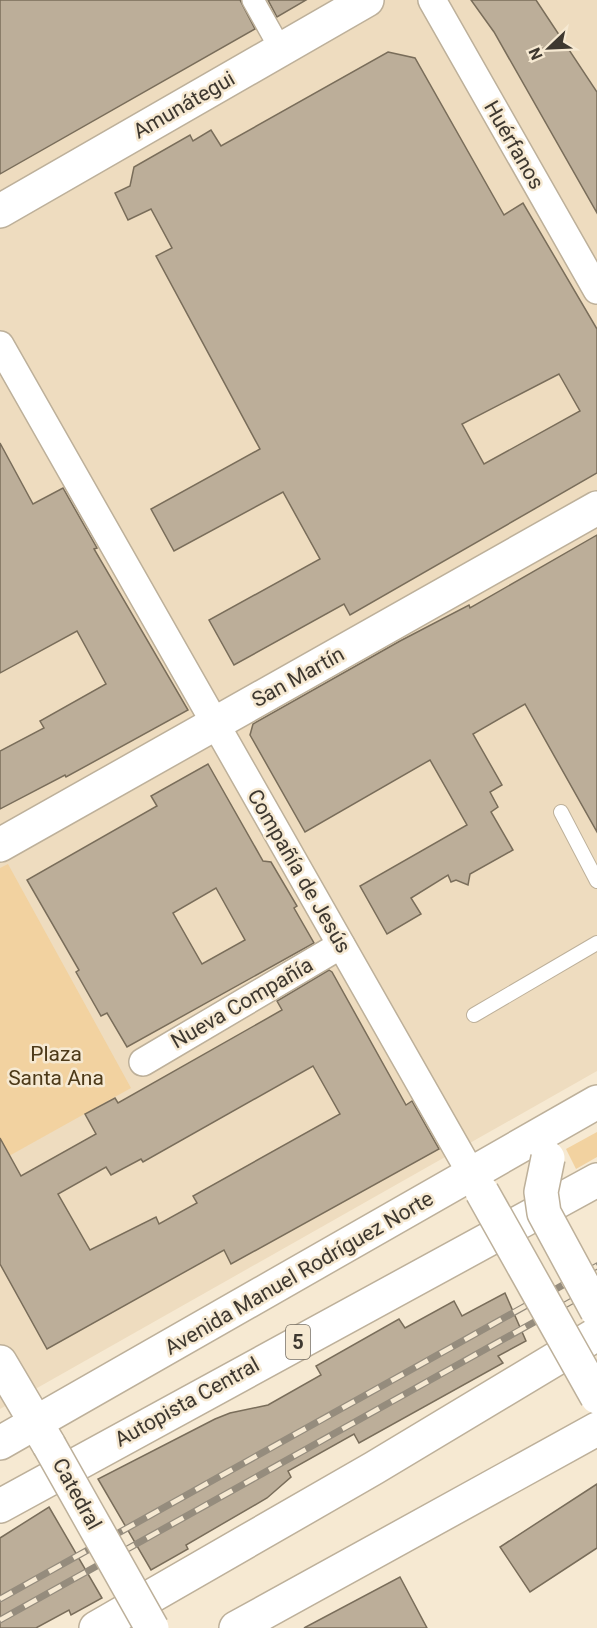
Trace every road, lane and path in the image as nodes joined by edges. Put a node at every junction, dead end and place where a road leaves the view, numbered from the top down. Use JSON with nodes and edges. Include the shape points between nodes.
{"nodes":[{"id":1,"x":253,"y":0,"type":"edge"},
{"id":2,"x":367,"y":0,"type":"edge"},
{"id":3,"x":432,"y":0,"type":"edge"},
{"id":4,"x":281,"y":50,"type":"junction"},
{"id":5,"x":0,"y":211,"type":"edge"},
{"id":6,"x":594,"y":280,"type":"edge"},
{"id":7,"x":0,"y":345,"type":"edge"},
{"id":8,"x":597,"y":508,"type":"edge"},
{"id":9,"x":215,"y":724,"type":"junction"},
{"id":10,"x":561,"y":812,"type":"dead end"},
{"id":11,"x":0,"y":845,"type":"edge"},
{"id":12,"x":597,"y":881,"type":"edge"},
{"id":13,"x":597,"y":943,"type":"edge"},
{"id":14,"x":341,"y":945,"type":"junction"},
{"id":15,"x":474,"y":1015,"type":"dead end"},
{"id":16,"x":143,"y":1062,"type":"dead end"},
{"id":17,"x":597,"y":1102,"type":"edge"},
{"id":18,"x":556,"y":1125,"type":"junction"},
{"id":19,"x":597,"y":1180,"type":"edge"},
{"id":20,"x":477,"y":1184,"type":"junction"},
{"id":21,"x":597,"y":1311,"type":"edge"},
{"id":22,"x":597,"y":1334,"type":"edge"},
{"id":23,"x":0,"y":1362,"type":"edge"},
{"id":24,"x":597,"y":1397,"type":"edge"},
{"id":25,"x":597,"y":1429,"type":"edge"},
{"id":26,"x":43,"y":1434,"type":"junction"},
{"id":27,"x":0,"y":1443,"type":"edge"},
{"id":28,"x":0,"y":1506,"type":"edge"},
{"id":29,"x":96,"y":1628,"type":"edge"},
{"id":30,"x":152,"y":1628,"type":"edge"},
{"id":31,"x":236,"y":1628,"type":"edge"}],
"edges":[{"from":1,"to":4,"type":"street"},
{"from":2,"to":4,"type":"main road","name":"Amunátegui"},
{"from":3,"to":6,"type":"street","name":"Huérfanos"},
{"from":4,"to":5,"type":"main road","name":"Amunátegui"},
{"from":7,"to":9,"type":"street","name":"Compañía de Jesús"},
{"from":8,"to":9,"type":"main road","name":"San Martín"},
{"from":9,"to":11,"type":"main road","name":"San Martín"},
{"from":9,"to":14,"type":"street","name":"Compañía de Jesús"},
{"from":10,"to":12,"type":"lane"},
{"from":13,"to":15,"type":"lane"},
{"from":14,"to":16,"type":"street","name":"Nueva Compañía"},
{"from":14,"to":20,"type":"street","name":"Compañía de Jesús"},
{"from":17,"to":18,"type":"main road","name":"Avenida Manuel Rodríguez Norte"},
{"from":18,"to":20,"type":"main road","name":"Avenida Manuel Rodríguez Norte"},
{"from":18,"to":21,"type":"main road","bridge":true,"via":[[542,1192],[544,1214]]},
{"from":19,"to":28,"type":"main road","name":"Autopista Central","number":"5"},
{"from":20,"to":24,"type":"main road","name":"Compañía de Jesús","bridge":true},
{"from":20,"to":26,"type":"main road","name":"Avenida Manuel Rodríguez Norte"},
{"from":22,"to":29,"type":"main road"},
{"from":23,"to":26,"type":"main road","name":"Catedral"},
{"from":25,"to":31,"type":"main road"},
{"from":26,"to":27,"type":"main road","name":"Avenida Manuel Rodríguez Norte"},
{"from":26,"to":30,"type":"main road","name":"Catedral","bridge":true}]}
